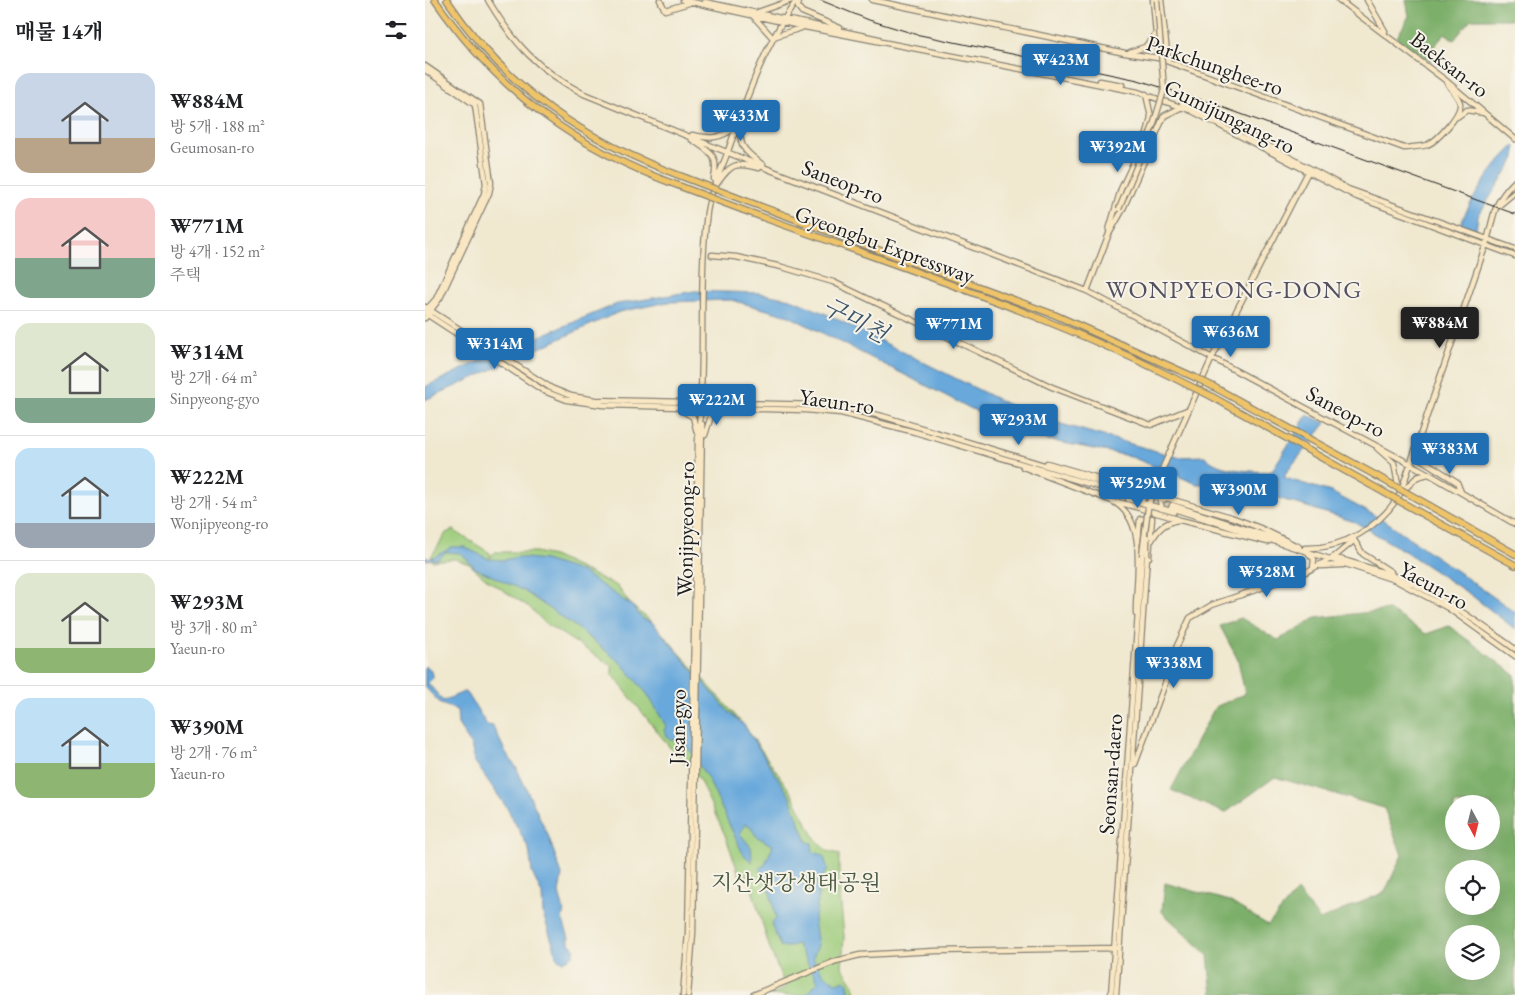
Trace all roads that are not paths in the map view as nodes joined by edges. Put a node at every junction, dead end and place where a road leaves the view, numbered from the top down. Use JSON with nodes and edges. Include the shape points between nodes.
{"nodes":[{"id":1,"x":435,"y":0,"type":"edge"},
{"id":2,"x":447,"y":0,"type":"edge"},
{"id":3,"x":486,"y":0,"type":"edge"},
{"id":4,"x":660,"y":0,"type":"edge"},
{"id":5,"x":683,"y":0,"type":"edge"},
{"id":6,"x":792,"y":0,"type":"edge"},
{"id":7,"x":798,"y":0,"type":"edge"},
{"id":8,"x":872,"y":0,"type":"edge"},
{"id":9,"x":1155,"y":0,"type":"edge"},
{"id":10,"x":1161,"y":0,"type":"edge"},
{"id":11,"x":1367,"y":0,"type":"edge"},
{"id":12,"x":695,"y":1,"type":"edge"},
{"id":13,"x":1342,"y":1,"type":"edge"},
{"id":14,"x":755,"y":14,"type":"junction"},
{"id":15,"x":782,"y":20,"type":"junction"},
{"id":16,"x":805,"y":28,"type":"junction"},
{"id":17,"x":850,"y":33,"type":"junction"},
{"id":18,"x":1156,"y":34,"type":"junction"},
{"id":19,"x":1388,"y":36,"type":"junction"},
{"id":20,"x":772,"y":37,"type":"junction"},
{"id":21,"x":1125,"y":53,"type":"junction"},
{"id":22,"x":1158,"y":58,"type":"junction"},
{"id":23,"x":1168,"y":61,"type":"junction"},
{"id":24,"x":425,"y":66,"type":"edge"},
{"id":25,"x":425,"y":70,"type":"edge"},
{"id":26,"x":1445,"y":80,"type":"junction"},
{"id":27,"x":1146,"y":94,"type":"junction"},
{"id":28,"x":1162,"y":98,"type":"junction"},
{"id":29,"x":1182,"y":107,"type":"junction"},
{"id":30,"x":1159,"y":109,"type":"junction"},
{"id":31,"x":1486,"y":113,"type":"junction"},
{"id":32,"x":740,"y":114,"type":"junction"},
{"id":33,"x":1151,"y":117,"type":"junction"},
{"id":34,"x":1163,"y":118,"type":"junction"},
{"id":35,"x":1449,"y":125,"type":"junction"},
{"id":36,"x":735,"y":127,"type":"junction"},
{"id":37,"x":681,"y":133,"type":"junction"},
{"id":38,"x":1515,"y":139,"type":"edge"},
{"id":39,"x":728,"y":152,"type":"junction"},
{"id":40,"x":773,"y":171,"type":"junction"},
{"id":41,"x":1308,"y":172,"type":"junction"},
{"id":42,"x":1515,"y":181,"type":"edge"},
{"id":43,"x":713,"y":190,"type":"junction"},
{"id":44,"x":1515,"y":192,"type":"edge"},
{"id":45,"x":1494,"y":210,"type":"junction"},
{"id":46,"x":1109,"y":234,"type":"junction"},
{"id":47,"x":1487,"y":242,"type":"junction"},
{"id":48,"x":1515,"y":249,"type":"edge"},
{"id":49,"x":712,"y":256,"type":"dead end"},
{"id":50,"x":1515,"y":256,"type":"edge"},
{"id":51,"x":1087,"y":291,"type":"junction"},
{"id":52,"x":427,"y":310,"type":"edge"},
{"id":53,"x":425,"y":318,"type":"edge"},
{"id":54,"x":1212,"y":358,"type":"junction"},
{"id":55,"x":702,"y":402,"type":"junction"},
{"id":56,"x":677,"y":407,"type":"junction"},
{"id":57,"x":702,"y":408,"type":"junction"},
{"id":58,"x":731,"y":409,"type":"junction"},
{"id":59,"x":1187,"y":410,"type":"junction"},
{"id":60,"x":961,"y":440,"type":"junction"},
{"id":61,"x":701,"y":441,"type":"junction"},
{"id":62,"x":1417,"y":441,"type":"junction"},
{"id":63,"x":1371,"y":442,"type":"junction"},
{"id":64,"x":986,"y":453,"type":"junction"},
{"id":65,"x":1408,"y":464,"type":"junction"},
{"id":66,"x":1017,"y":465,"type":"junction"},
{"id":67,"x":1429,"y":474,"type":"junction"},
{"id":68,"x":1140,"y":489,"type":"junction"},
{"id":69,"x":1152,"y":492,"type":"junction"},
{"id":70,"x":1400,"y":494,"type":"junction"},
{"id":71,"x":1462,"y":494,"type":"junction"},
{"id":72,"x":1133,"y":497,"type":"junction"},
{"id":73,"x":1175,"y":499,"type":"junction"},
{"id":74,"x":1112,"y":501,"type":"junction"},
{"id":75,"x":1148,"y":507,"type":"junction"},
{"id":76,"x":1163,"y":509,"type":"junction"},
{"id":77,"x":1186,"y":521,"type":"junction"},
{"id":78,"x":1515,"y":524,"type":"edge"},
{"id":79,"x":1259,"y":536,"type":"junction"},
{"id":80,"x":1354,"y":539,"type":"junction"},
{"id":81,"x":1151,"y":543,"type":"junction"},
{"id":82,"x":1281,"y":544,"type":"junction"},
{"id":83,"x":1299,"y":547,"type":"junction"},
{"id":84,"x":1305,"y":550,"type":"junction"},
{"id":85,"x":1515,"y":554,"type":"edge"},
{"id":86,"x":1145,"y":557,"type":"junction"},
{"id":87,"x":1332,"y":558,"type":"junction"},
{"id":88,"x":1137,"y":560,"type":"junction"},
{"id":89,"x":1350,"y":565,"type":"junction"},
{"id":90,"x":1515,"y":566,"type":"edge"},
{"id":91,"x":1313,"y":569,"type":"junction"},
{"id":92,"x":1402,"y":579,"type":"junction"},
{"id":93,"x":1142,"y":626,"type":"junction"},
{"id":94,"x":1136,"y":642,"type":"junction"},
{"id":95,"x":1515,"y":649,"type":"edge"},
{"id":96,"x":697,"y":651,"type":"joint"},
{"id":97,"x":1515,"y":656,"type":"edge"},
{"id":98,"x":1143,"y":740,"type":"junction"},
{"id":99,"x":1132,"y":743,"type":"junction"},
{"id":100,"x":1133,"y":770,"type":"junction"},
{"id":101,"x":694,"y":803,"type":"junction"},
{"id":102,"x":1117,"y":948,"type":"junction"},
{"id":103,"x":682,"y":995,"type":"edge"},
{"id":104,"x":689,"y":995,"type":"edge"},
{"id":105,"x":753,"y":995,"type":"edge"},
{"id":106,"x":1111,"y":995,"type":"edge"},
{"id":107,"x":1116,"y":995,"type":"edge"}],
"edges":[{"from":1,"to":90,"type":"highway","name":"Gyeongbu Expressway","bridge":true,"via":[[480,58],[535,110],[599,151],[682,188],[1107,347],[1209,395]]},
{"from":2,"to":85,"type":"highway","name":"Gyeongbu Expressway","bridge":true,"via":[[479,44],[538,101],[607,145],[685,178],[1055,315],[1194,377]]},
{"from":3,"to":37,"type":"street","name":"Saneop-ro","via":[[527,55],[562,82]]},
{"from":4,"to":12,"type":"street","via":[[665,10]]},
{"from":5,"to":12,"type":"street","name":"Gumijungang-ro"},
{"from":6,"to":14,"type":"street"},
{"from":7,"to":15,"type":"street"},
{"from":7,"to":17,"type":"street","via":[[802,12]]},
{"from":8,"to":21,"type":"street","name":"Parkchunghee-ro"},
{"from":9,"to":18,"type":"street"},
{"from":9,"to":46,"type":"street","bridge":true,"via":[[1164,90],[1153,126]]},
{"from":10,"to":23,"type":"street"},
{"from":11,"to":19,"type":"street"},
{"from":12,"to":14,"type":"street","name":"Gumijungang-ro"},
{"from":13,"to":19,"type":"street","name":"Baeksan-ro"},
{"from":14,"to":15,"type":"street","name":"Gumijungang-ro"},
{"from":14,"to":20,"type":"street"},
{"from":15,"to":16,"type":"street","name":"Gumijungang-ro"},
{"from":15,"to":17,"type":"street","name":"Gumijungang-ro"},
{"from":15,"to":20,"type":"street"},
{"from":16,"to":20,"type":"street","via":[[788,30]]},
{"from":16,"to":27,"type":"street","name":"Gumijungang-ro"},
{"from":17,"to":28,"type":"street","name":"Gumijungang-ro","via":[[1112,83]]},
{"from":18,"to":21,"type":"street","via":[[1145,47]]},
{"from":18,"to":22,"type":"street"},
{"from":19,"to":26,"type":"street","name":"Baeksan-ro"},
{"from":20,"to":32,"type":"street"},
{"from":21,"to":22,"type":"street","name":"Parkchunghee-ro"},
{"from":22,"to":23,"type":"street","name":"Parkchunghee-ro"},
{"from":23,"to":35,"type":"street","name":"Parkchunghee-ro","via":[[1404,148],[1427,145]]},
{"from":24,"to":52,"type":"street","via":[[480,104],[491,183],[440,298]]},
{"from":25,"to":52,"type":"street","via":[[475,105],[486,184],[436,299]]},
{"from":26,"to":31,"type":"street","name":"Baeksan-ro"},
{"from":26,"to":35,"type":"street","via":[[1460,106]]},
{"from":27,"to":28,"type":"street","name":"Gumijungang-ro"},
{"from":27,"to":33,"type":"street"},
{"from":28,"to":29,"type":"street","name":"Gumijungang-ro"},
{"from":28,"to":30,"type":"street"},
{"from":28,"to":47,"type":"street","name":"Gumijungang-ro","via":[[1189,106],[1232,126],[1348,189]]},
{"from":29,"to":34,"type":"street"},
{"from":29,"to":41,"type":"street","name":"Gumijungang-ro"},
{"from":30,"to":33,"type":"street"},
{"from":30,"to":34,"type":"street"},
{"from":31,"to":35,"type":"street","via":[[1464,111]]},
{"from":31,"to":38,"type":"street","name":"Baeksan-ro"},
{"from":32,"to":36,"type":"street"},
{"from":32,"to":40,"type":"street","via":[[742,146]]},
{"from":33,"to":46,"type":"street","via":[[1147,134],[1117,202]]},
{"from":34,"to":46,"type":"street"},
{"from":36,"to":37,"type":"street","via":[[711,139]]},
{"from":36,"to":39,"type":"street"},
{"from":37,"to":39,"type":"street","name":"Saneop-ro"},
{"from":37,"to":43,"type":"street","via":[[713,156],[716,164]]},
{"from":39,"to":40,"type":"street","name":"Saneop-ro"},
{"from":39,"to":43,"type":"street"},
{"from":40,"to":43,"type":"street","via":[[746,164],[735,165],[727,169]]},
{"from":40,"to":51,"type":"street","name":"Saneop-ro"},
{"from":41,"to":47,"type":"street","name":"Gumijungang-ro","via":[[1357,197]]},
{"from":41,"to":54,"type":"street"},
{"from":42,"to":45,"type":"street"},
{"from":43,"to":55,"type":"street","name":"Wonjipyeong-ro","via":[[707,214],[704,263]]},
{"from":44,"to":45,"type":"street"},
{"from":45,"to":47,"type":"street"},
{"from":46,"to":51,"type":"street"},
{"from":47,"to":48,"type":"street","name":"Gumijungang-ro"},
{"from":47,"to":50,"type":"street","name":"Gumijungang-ro"},
{"from":47,"to":62,"type":"street"},
{"from":49,"to":59,"type":"street","via":[[782,266],[833,282],[1052,387],[1151,425]]},
{"from":51,"to":54,"type":"street","name":"Saneop-ro"},
{"from":52,"to":53,"type":"street"},
{"from":52,"to":55,"type":"street","name":"Yaeun-ro","via":[[560,392],[582,398]]},
{"from":52,"to":56,"type":"street","name":"Yaeun-ro","via":[[468,341],[556,396],[584,404]]},
{"from":54,"to":59,"type":"street"},
{"from":54,"to":63,"type":"street","name":"Saneop-ro"},
{"from":55,"to":57,"type":"street","name":"Wonjipyeong-ro"},
{"from":55,"to":60,"type":"street","name":"Yaeun-ro","via":[[841,407]]},
{"from":56,"to":57,"type":"street","name":"Yaeun-ro"},
{"from":56,"to":61,"type":"street","via":[[693,416]]},
{"from":57,"to":58,"type":"street","name":"Yaeun-ro"},
{"from":57,"to":61,"type":"street","name":"Wonjipyeong-ro"},
{"from":58,"to":61,"type":"street","via":[[711,416]]},
{"from":58,"to":64,"type":"street","name":"Yaeun-ro","via":[[841,413]]},
{"from":59,"to":69,"type":"street"},
{"from":60,"to":68,"type":"street"},
{"from":60,"to":72,"type":"street","name":"Yaeun-ro"},
{"from":61,"to":96,"type":"street","name":"Wonjipyeong-ro"},
{"from":62,"to":65,"type":"street"},
{"from":62,"to":71,"type":"street","via":[[1421,459],[1457,482]]},
{"from":63,"to":65,"type":"street","name":"Saneop-ro"},
{"from":63,"to":70,"type":"street","via":[[1394,464]]},
{"from":64,"to":66,"type":"street"},
{"from":64,"to":72,"type":"street","name":"Yaeun-ro"},
{"from":65,"to":67,"type":"street","name":"Saneop-ro"},
{"from":65,"to":70,"type":"street"},
{"from":66,"to":72,"type":"street"},
{"from":66,"to":74,"type":"street"},
{"from":67,"to":70,"type":"street","via":[[1417,477]]},
{"from":67,"to":71,"type":"street","name":"Saneop-ro"},
{"from":68,"to":69,"type":"street"},
{"from":68,"to":72,"type":"street","via":[[1144,497],[1140,500]]},
{"from":69,"to":73,"type":"street"},
{"from":69,"to":75,"type":"street"},
{"from":70,"to":80,"type":"street","via":[[1389,511]]},
{"from":71,"to":78,"type":"street","name":"Saneop-ro"},
{"from":72,"to":75,"type":"street"},
{"from":73,"to":76,"type":"street","via":[[1161,500]]},
{"from":73,"to":83,"type":"street","via":[[1260,528]]},
{"from":74,"to":77,"type":"street"},
{"from":74,"to":88,"type":"street","via":[[1123,509],[1131,522]]},
{"from":75,"to":76,"type":"street"},
{"from":75,"to":86,"type":"street","bridge":true},
{"from":76,"to":79,"type":"street"},
{"from":77,"to":81,"type":"street","via":[[1165,524]]},
{"from":77,"to":82,"type":"street"},
{"from":79,"to":82,"type":"street","name":"Yaeun-ro"},
{"from":79,"to":83,"type":"street","name":"Yaeun-ro","via":[[1171,507]]},
{"from":80,"to":84,"type":"street","via":[[1335,546]]},
{"from":80,"to":87,"type":"street"},
{"from":80,"to":92,"type":"street","via":[[1363,554]]},
{"from":81,"to":88,"type":"street","via":[[1152,518],[1141,518]]},
{"from":81,"to":93,"type":"street"},
{"from":82,"to":84,"type":"street","name":"Yaeun-ro"},
{"from":83,"to":84,"type":"street","name":"Yaeun-ro"},
{"from":84,"to":87,"type":"street","name":"Yaeun-ro"},
{"from":84,"to":91,"type":"street","via":[[1314,559]]},
{"from":86,"to":93,"type":"street","name":"Seonsan-daero"},
{"from":86,"to":94,"type":"street","name":"Seonsan-daero"},
{"from":87,"to":89,"type":"street","name":"Yaeun-ro"},
{"from":87,"to":91,"type":"street"},
{"from":87,"to":92,"type":"street","name":"Yaeun-ro"},
{"from":88,"to":94,"type":"street"},
{"from":89,"to":91,"type":"street"},
{"from":89,"to":97,"type":"street","name":"Yaeun-ro","via":[[1417,591],[1448,608]]},
{"from":91,"to":98,"type":"street","via":[[1195,613],[1184,628]]},
{"from":92,"to":95,"type":"street","name":"Yaeun-ro","via":[[1442,599]]},
{"from":93,"to":99,"type":"street","name":"Seonsan-daero"},
{"from":94,"to":99,"type":"street","name":"Seonsan-daero"},
{"from":96,"to":101,"type":"street","name":"Jisan-gyo"},
{"from":98,"to":99,"type":"street"},
{"from":98,"to":100,"type":"street"},
{"from":99,"to":100,"type":"street","name":"Seonsan-daero"},
{"from":99,"to":102,"type":"street","name":"Seonsan-daero"},
{"from":100,"to":102,"type":"street","name":"Seonsan-daero"},
{"from":101,"to":103,"type":"street"},
{"from":101,"to":104,"type":"street"},
{"from":102,"to":105,"type":"street","via":[[879,953],[837,961]]},
{"from":102,"to":106,"type":"street","name":"Seonsan-daero"},
{"from":102,"to":107,"type":"street","name":"Seonsan-daero"}]}
